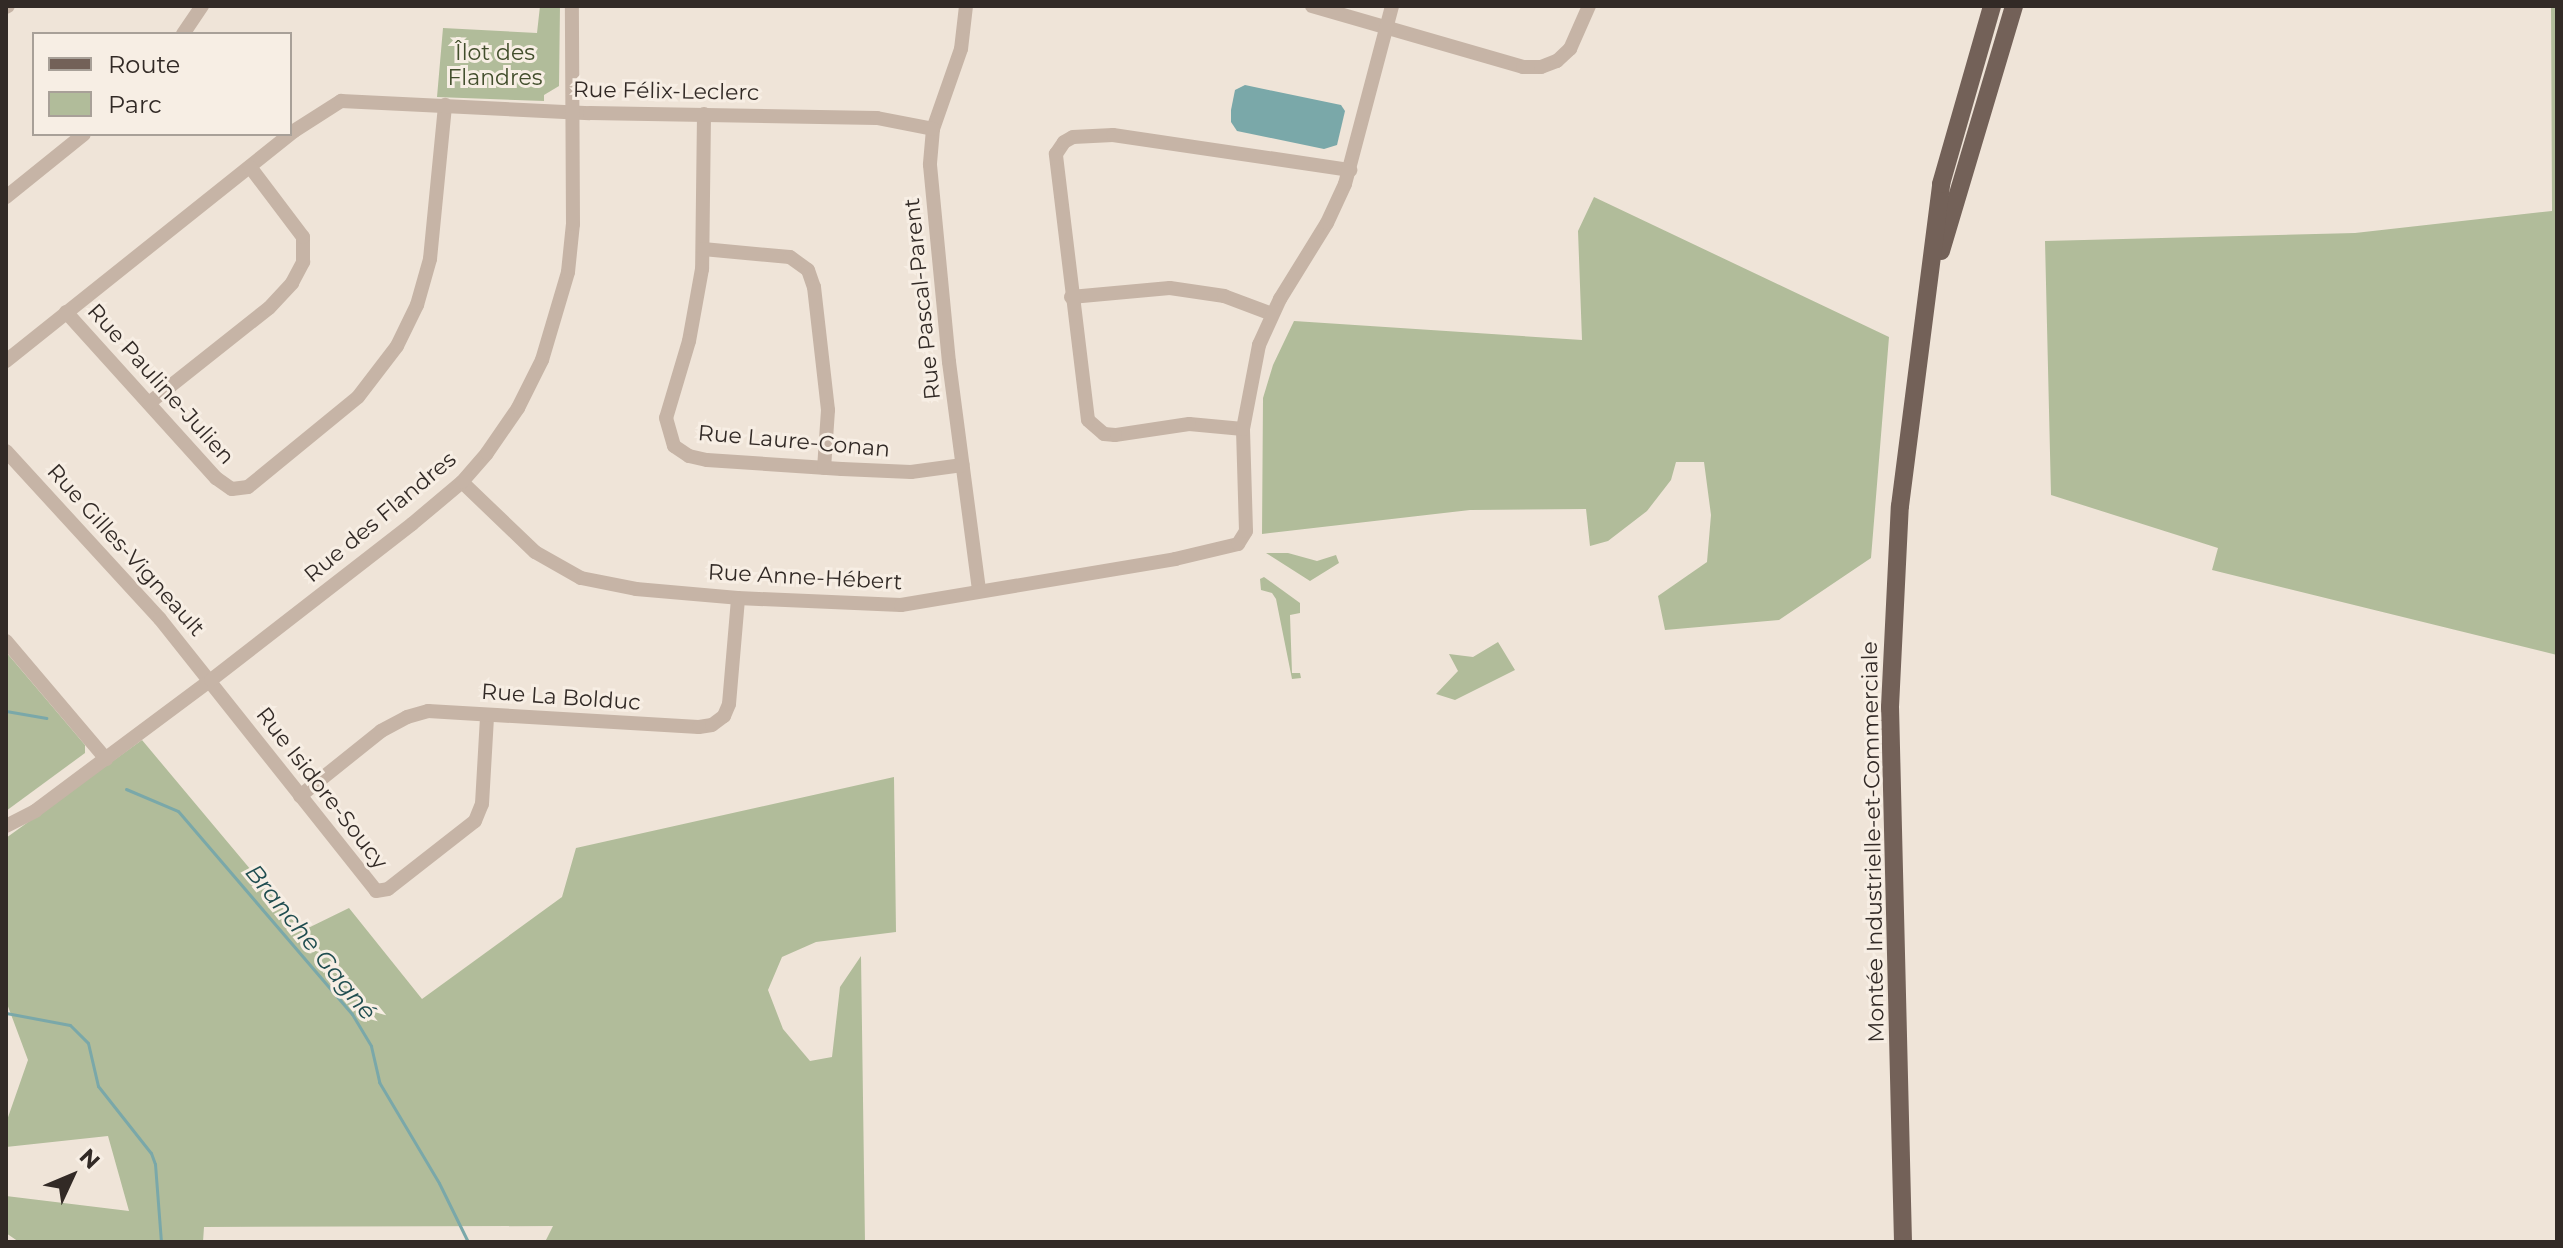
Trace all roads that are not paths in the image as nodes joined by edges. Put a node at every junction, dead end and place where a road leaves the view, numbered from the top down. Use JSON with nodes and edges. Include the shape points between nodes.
{"nodes":[{"id":1,"x":202,"y":6,"type":"edge"},
{"id":2,"x":572,"y":6,"type":"edge"},
{"id":3,"x":966,"y":6,"type":"edge"},
{"id":4,"x":1312,"y":6,"type":"edge"},
{"id":5,"x":1392,"y":6,"type":"edge"},
{"id":6,"x":1589,"y":6,"type":"edge"},
{"id":7,"x":1992,"y":6,"type":"edge"},
{"id":8,"x":2014,"y":6,"type":"edge"},
{"id":9,"x":1386,"y":26,"type":"junction"},
{"id":10,"x":184,"y":32,"type":"edge"},
{"id":11,"x":445,"y":105,"type":"junction"},
{"id":12,"x":573,"y":111,"type":"junction"},
{"id":13,"x":704,"y":114,"type":"junction"},
{"id":14,"x":933,"y":129,"type":"junction"},
{"id":15,"x":292,"y":133,"type":"edge"},
{"id":16,"x":82,"y":136,"type":"edge"},
{"id":17,"x":288,"y":136,"type":"edge"},
{"id":18,"x":250,"y":167,"type":"junction"},
{"id":19,"x":1350,"y":170,"type":"junction"},
{"id":20,"x":6,"y":197,"type":"edge"},
{"id":21,"x":703,"y":249,"type":"junction"},
{"id":22,"x":1071,"y":297,"type":"junction"},
{"id":23,"x":1928,"y":300,"type":"junction"},
{"id":24,"x":66,"y":312,"type":"junction"},
{"id":25,"x":1272,"y":314,"type":"junction"},
{"id":26,"x":6,"y":361,"type":"edge"},
{"id":27,"x":149,"y":403,"type":"junction"},
{"id":28,"x":1243,"y":429,"type":"junction"},
{"id":29,"x":6,"y":451,"type":"edge"},
{"id":30,"x":963,"y":465,"type":"junction"},
{"id":31,"x":824,"y":468,"type":"junction"},
{"id":32,"x":462,"y":482,"type":"junction"},
{"id":33,"x":979,"y":591,"type":"junction"},
{"id":34,"x":738,"y":598,"type":"junction"},
{"id":35,"x":6,"y":641,"type":"edge"},
{"id":36,"x":211,"y":680,"type":"junction"},
{"id":37,"x":487,"y":716,"type":"junction"},
{"id":38,"x":106,"y":759,"type":"junction"},
{"id":39,"x":300,"y":796,"type":"junction"},
{"id":40,"x":6,"y":826,"type":"edge"},
{"id":41,"x":1903,"y":1242,"type":"edge"}],
"edges":[{"from":1,"to":10,"type":"street"},
{"from":2,"to":12,"type":"street","name":"Rue des Flandres"},
{"from":3,"to":14,"type":"street","name":"Rue Pascal-Parent","via":[[961,49]]},
{"from":4,"to":9,"type":"street"},
{"from":5,"to":9,"type":"street"},
{"from":6,"to":9,"type":"street","via":[[1570,49],[1541,67],[1523,67]]},
{"from":7,"to":23,"type":"main road","name":"Montée Industrielle-et-Commerciale","via":[[1941,184]]},
{"from":8,"to":23,"type":"main road","name":"Montée Industrielle-et-Commerciale"},
{"from":9,"to":19,"type":"street"},
{"from":11,"to":12,"type":"street","name":"Rue Félix-Leclerc"},
{"from":11,"to":15,"type":"street","name":"Rue Félix-Leclerc","via":[[341,101]]},
{"from":11,"to":27,"type":"street","name":"Rue Pauline-Julien","via":[[436,229],[417,305],[397,346],[358,397],[240,490],[216,478]]},
{"from":12,"to":13,"type":"street","name":"Rue Félix-Leclerc"},
{"from":12,"to":32,"type":"street","name":"Rue des Flandres","via":[[573,224],[560,308],[518,408]]},
{"from":13,"to":14,"type":"street","name":"Rue Félix-Leclerc","via":[[880,118]]},
{"from":13,"to":21,"type":"street","name":"Rue Laure-Conan"},
{"from":14,"to":30,"type":"street","name":"Rue Pascal-Parent","via":[[930,165],[939,270]]},
{"from":16,"to":20,"type":"street"},
{"from":17,"to":18,"type":"street","name":"Rue Félix-Leclerc"},
{"from":18,"to":24,"type":"street","name":"Rue Félix-Leclerc"},
{"from":18,"to":27,"type":"street","via":[[303,237],[303,262],[269,308]]},
{"from":19,"to":22,"type":"street","via":[[1124,136],[1073,137],[1056,154],[1055,165]]},
{"from":19,"to":25,"type":"street","via":[[1327,223]]},
{"from":21,"to":31,"type":"street","via":[[790,257],[808,270],[828,410]]},
{"from":21,"to":31,"type":"street","name":"Rue Laure-Conan","via":[[695,317],[666,418],[670,438],[697,459]]},
{"from":22,"to":25,"type":"street","via":[[1170,288],[1224,296]]},
{"from":22,"to":28,"type":"street","via":[[1085,405],[1095,429],[1115,435],[1189,424]]},
{"from":23,"to":41,"type":"main road","name":"Montée Industrielle-et-Commerciale","via":[[1900,506],[1890,707]]},
{"from":24,"to":26,"type":"street","name":"Rue Félix-Leclerc"},
{"from":24,"to":27,"type":"street","name":"Rue Pauline-Julien"},
{"from":25,"to":28,"type":"street","via":[[1251,374]]},
{"from":28,"to":33,"type":"street","name":"Rue Anne-Hébert","via":[[1246,531],[1238,544]]},
{"from":29,"to":36,"type":"street","name":"Rue Gilles-Vigneault"},
{"from":30,"to":31,"type":"street","name":"Rue Laure-Conan","via":[[891,472]]},
{"from":30,"to":33,"type":"street","name":"Rue Pascal-Parent"},
{"from":32,"to":34,"type":"street","name":"Rue Anne-Hébert","via":[[535,552],[581,578]]},
{"from":32,"to":36,"type":"street","name":"Rue des Flandres"},
{"from":33,"to":34,"type":"street","name":"Rue Anne-Hébert","via":[[901,605]]},
{"from":34,"to":37,"type":"street","name":"Rue La Bolduc","via":[[729,704],[712,725]]},
{"from":35,"to":38,"type":"street"},
{"from":36,"to":38,"type":"street","name":"Rue des Flandres"},
{"from":36,"to":39,"type":"street","name":"Rue Isidore-Soucy"},
{"from":37,"to":39,"type":"street","name":"Rue La Bolduc","via":[[435,711],[407,717],[381,731]]},
{"from":37,"to":39,"type":"street","name":"Rue Isidore-Soucy","via":[[482,804],[475,821],[384,891],[369,886]]},
{"from":38,"to":40,"type":"street","name":"Rue des Flandres"}]}
